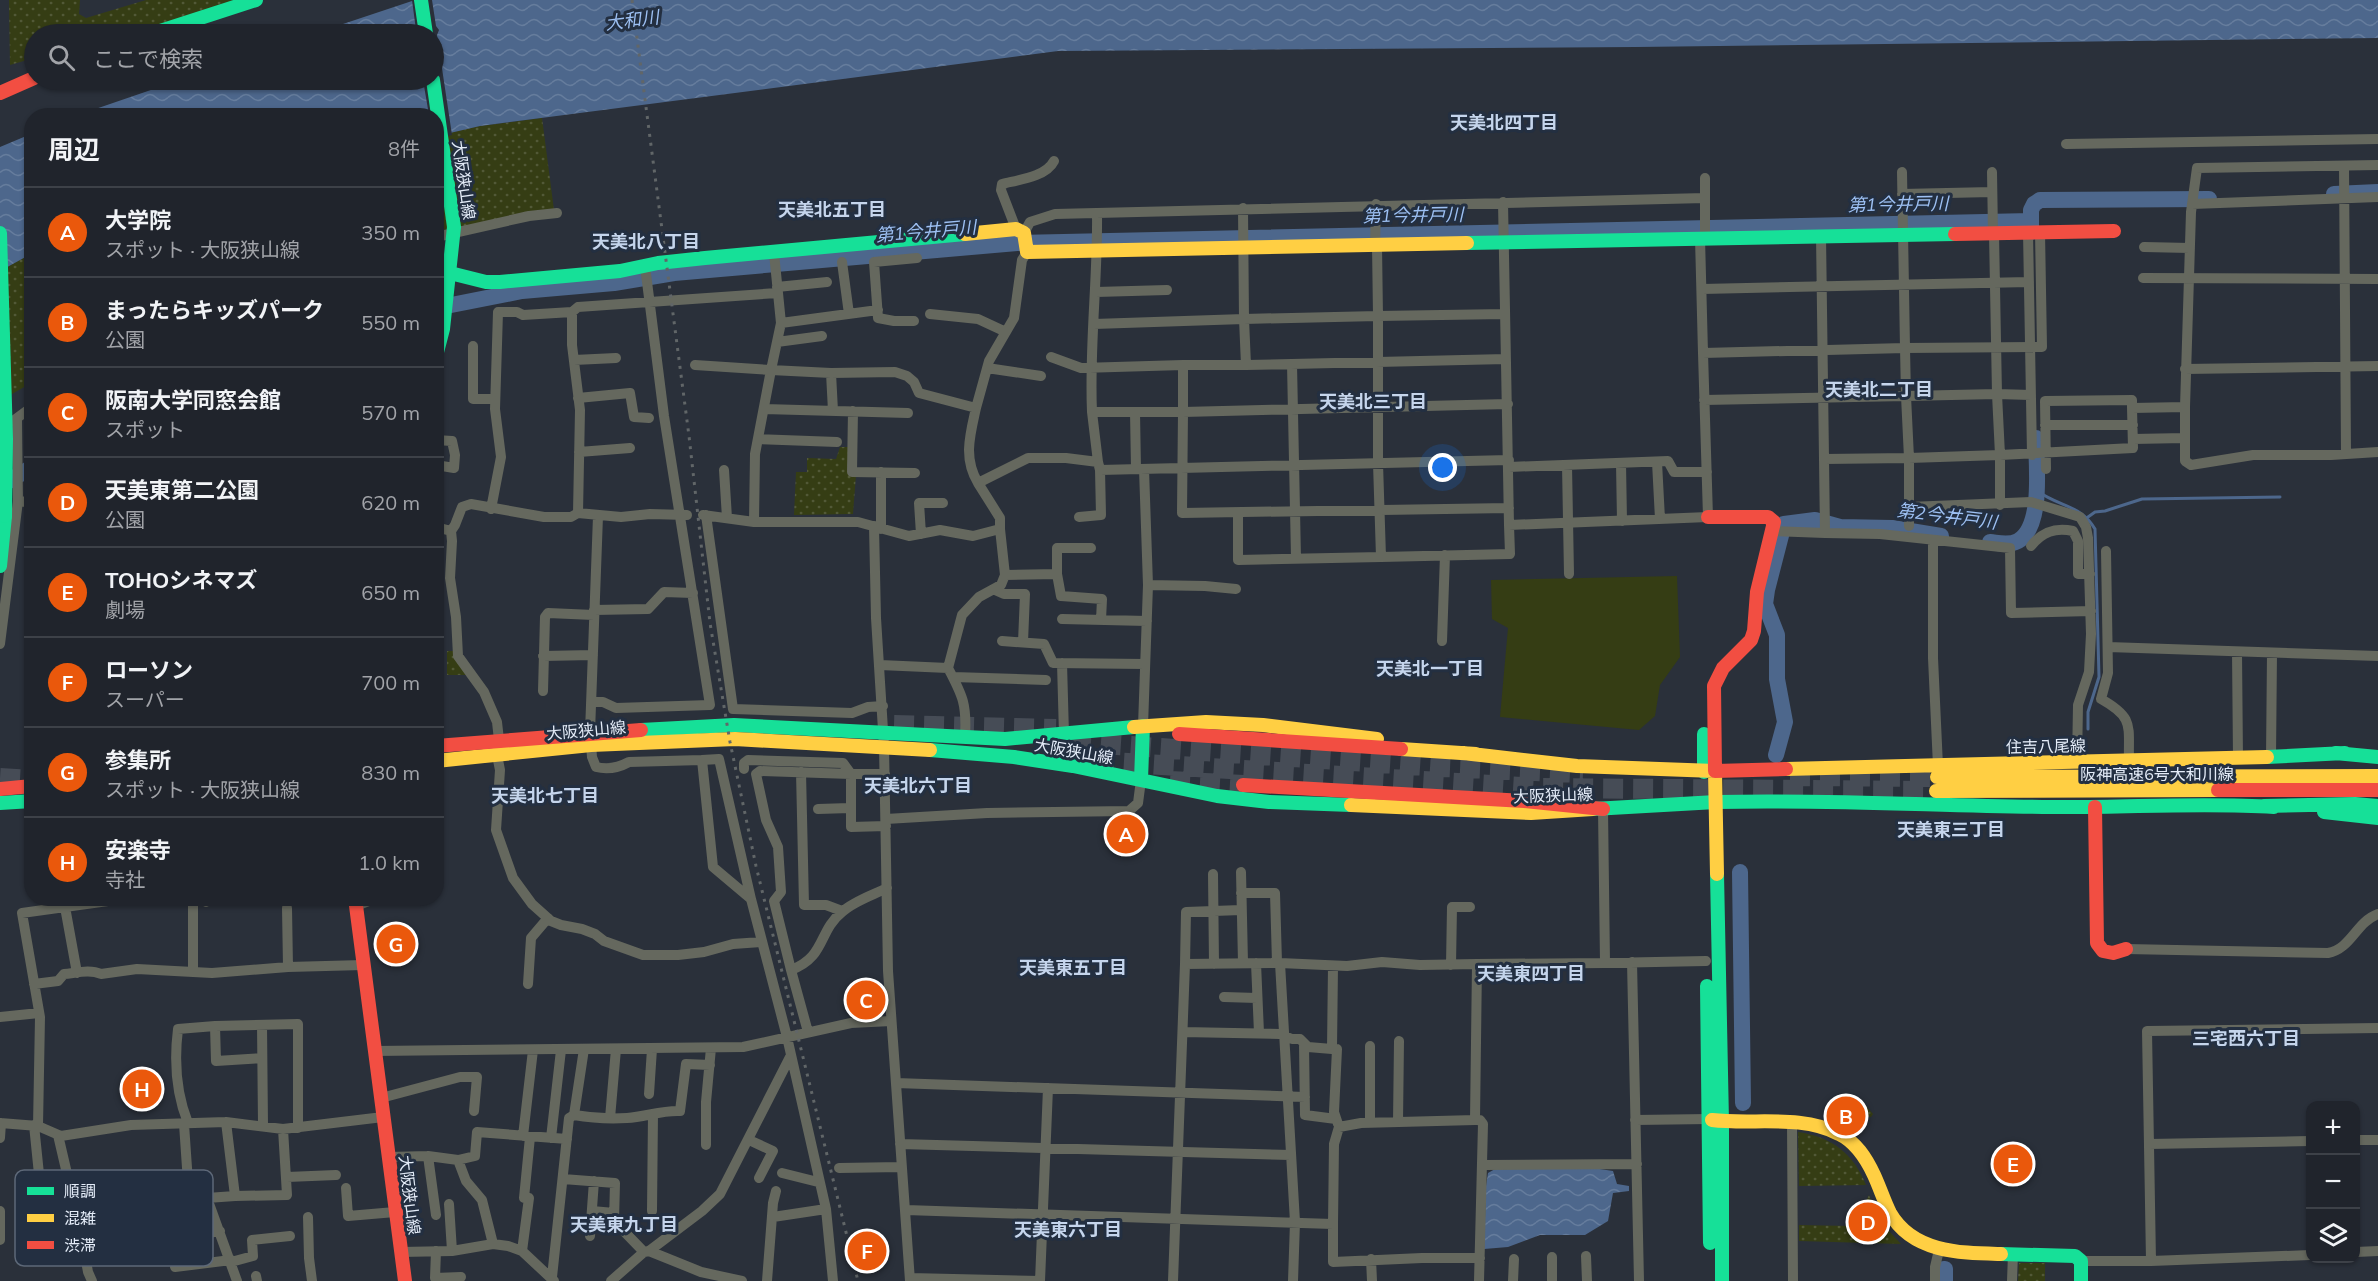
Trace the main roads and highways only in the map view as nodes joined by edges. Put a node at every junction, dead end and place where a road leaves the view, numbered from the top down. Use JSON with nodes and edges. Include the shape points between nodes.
{"nodes":[{"id":1,"x":256,"y":0,"type":"edge"},
{"id":2,"x":421,"y":0,"type":"edge"},
{"id":3,"x":182,"y":24,"type":"edge"},
{"id":4,"x":425,"y":24,"type":"edge"},
{"id":5,"x":24,"y":82,"type":"edge"},
{"id":6,"x":434,"y":90,"type":"edge"},
{"id":7,"x":0,"y":93,"type":"edge"},
{"id":8,"x":437,"y":108,"type":"edge"},
{"id":9,"x":444,"y":159,"type":"edge"},
{"id":10,"x":2114,"y":231,"type":"dead end"},
{"id":11,"x":0,"y":233,"type":"edge"},
{"id":12,"x":450,"y":273,"type":"junction"},
{"id":13,"x":444,"y":320,"type":"edge"},
{"id":14,"x":1708,"y":517,"type":"road end"},
{"id":15,"x":0,"y":566,"type":"edge"},
{"id":16,"x":1143,"y":726,"type":"junction"},
{"id":17,"x":1179,"y":734,"type":"dead end"},
{"id":18,"x":590,"y":738,"type":"junction"},
{"id":19,"x":884,"y":739,"type":"junction"},
{"id":20,"x":444,"y":745,"type":"edge"},
{"id":21,"x":2335,"y":753,"type":"junction"},
{"id":22,"x":2378,"y":753,"type":"edge"},
{"id":23,"x":1476,"y":754,"type":"junction"},
{"id":24,"x":2378,"y":757,"type":"edge"},
{"id":25,"x":444,"y":760,"type":"edge"},
{"id":26,"x":1937,"y":771,"type":"junction"},
{"id":27,"x":1709,"y":772,"type":"junction"},
{"id":28,"x":2378,"y":776,"type":"edge"},
{"id":29,"x":1141,"y":780,"type":"junction"},
{"id":30,"x":1243,"y":785,"type":"tunnel mouth"},
{"id":31,"x":24,"y":787,"type":"edge"},
{"id":32,"x":0,"y":789,"type":"edge"},
{"id":33,"x":2378,"y":790,"type":"edge"},
{"id":34,"x":1936,"y":791,"type":"tunnel mouth"},
{"id":35,"x":24,"y":802,"type":"edge"},
{"id":36,"x":1711,"y":802,"type":"junction"},
{"id":37,"x":0,"y":803,"type":"edge"},
{"id":38,"x":2378,"y":806,"type":"edge"},
{"id":39,"x":2095,"y":807,"type":"junction"},
{"id":40,"x":2264,"y":807,"type":"junction"},
{"id":41,"x":1603,"y":809,"type":"junction"},
{"id":42,"x":2378,"y":818,"type":"edge"},
{"id":43,"x":356,"y":906,"type":"edge"},
{"id":44,"x":2126,"y":949,"type":"road end"},
{"id":45,"x":1715,"y":1121,"type":"junction"},
{"id":46,"x":405,"y":1281,"type":"edge"},
{"id":47,"x":1710,"y":1281,"type":"edge"},
{"id":48,"x":1722,"y":1281,"type":"edge"},
{"id":49,"x":2081,"y":1281,"type":"edge"}],
"edges":[{"from":1,"to":3,"type":"main road"},
{"from":2,"to":4,"type":"main road"},
{"from":5,"to":7,"type":"main road"},
{"from":6,"to":8,"type":"main road","name":"大阪狭山線"},
{"from":9,"to":12,"type":"main road","name":"大阪狭山線","via":[[454,230]]},
{"from":10,"to":12,"type":"main road","via":[[1027,252],[1021,232],[775,260],[705,258],[645,269],[500,282]]},
{"from":11,"to":15,"type":"main road","bridge":true,"via":[[6,439]]},
{"from":12,"to":13,"type":"main road","name":"大阪狭山線"},
{"from":14,"to":27,"type":"main road","via":[[1768,517],[1780,532],[1757,592],[1754,631],[1745,649],[1719,663],[1707,680],[1703,701]]},
{"from":16,"to":19,"type":"main road","name":"大阪狭山線","via":[[1005,739]]},
{"from":16,"to":23,"type":"main road","name":"大阪狭山線","via":[[1206,722],[1263,725]]},
{"from":16,"to":29,"type":"main road"},
{"from":17,"to":23,"type":"main road"},
{"from":18,"to":19,"type":"main road","name":"大阪狭山線","via":[[734,725]]},
{"from":18,"to":20,"type":"main road","name":"大阪狭山線"},
{"from":18,"to":25,"type":"main road","name":"大阪狭山線"},
{"from":19,"to":29,"type":"main road","name":"大阪狭山線"},
{"from":21,"to":22,"type":"main road","name":"住吉八尾線"},
{"from":21,"to":24,"type":"main road"},
{"from":21,"to":26,"type":"main road","name":"住吉八尾線"},
{"from":23,"to":27,"type":"main road","name":"大阪狭山線","via":[[1577,766]]},
{"from":26,"to":27,"type":"main road","name":"住吉八尾線"},
{"from":26,"to":28,"type":"main road","name":"阪神高速6号大和川線"},
{"from":27,"to":36,"type":"main road"},
{"from":29,"to":41,"type":"main road","name":"大阪狭山線","via":[[1269,802],[1498,813]]},
{"from":30,"to":41,"type":"main road"},
{"from":31,"to":32,"type":"main road"},
{"from":33,"to":34,"type":"main road","name":"阪神高速6号大和川線"},
{"from":35,"to":37,"type":"main road"},
{"from":36,"to":39,"type":"main road"},
{"from":36,"to":41,"type":"main road","name":"大阪狭山線"},
{"from":36,"to":45,"type":"main road"},
{"from":36,"to":45,"type":"main road","via":[[1706,961]]},
{"from":38,"to":40,"type":"main road"},
{"from":39,"to":40,"type":"main road"},
{"from":39,"to":44,"type":"main road","via":[[2097,943],[2103,951]]},
{"from":40,"to":42,"type":"main road"},
{"from":43,"to":46,"type":"main road","name":"大阪狭山線"},
{"from":45,"to":47,"type":"main road"},
{"from":45,"to":48,"type":"main road"},
{"from":45,"to":49,"type":"main road","via":[[1821,1125],[1858,1148],[1872,1167],[1889,1214],[1919,1242],[1959,1254],[2075,1256],[2081,1261]]}]}
